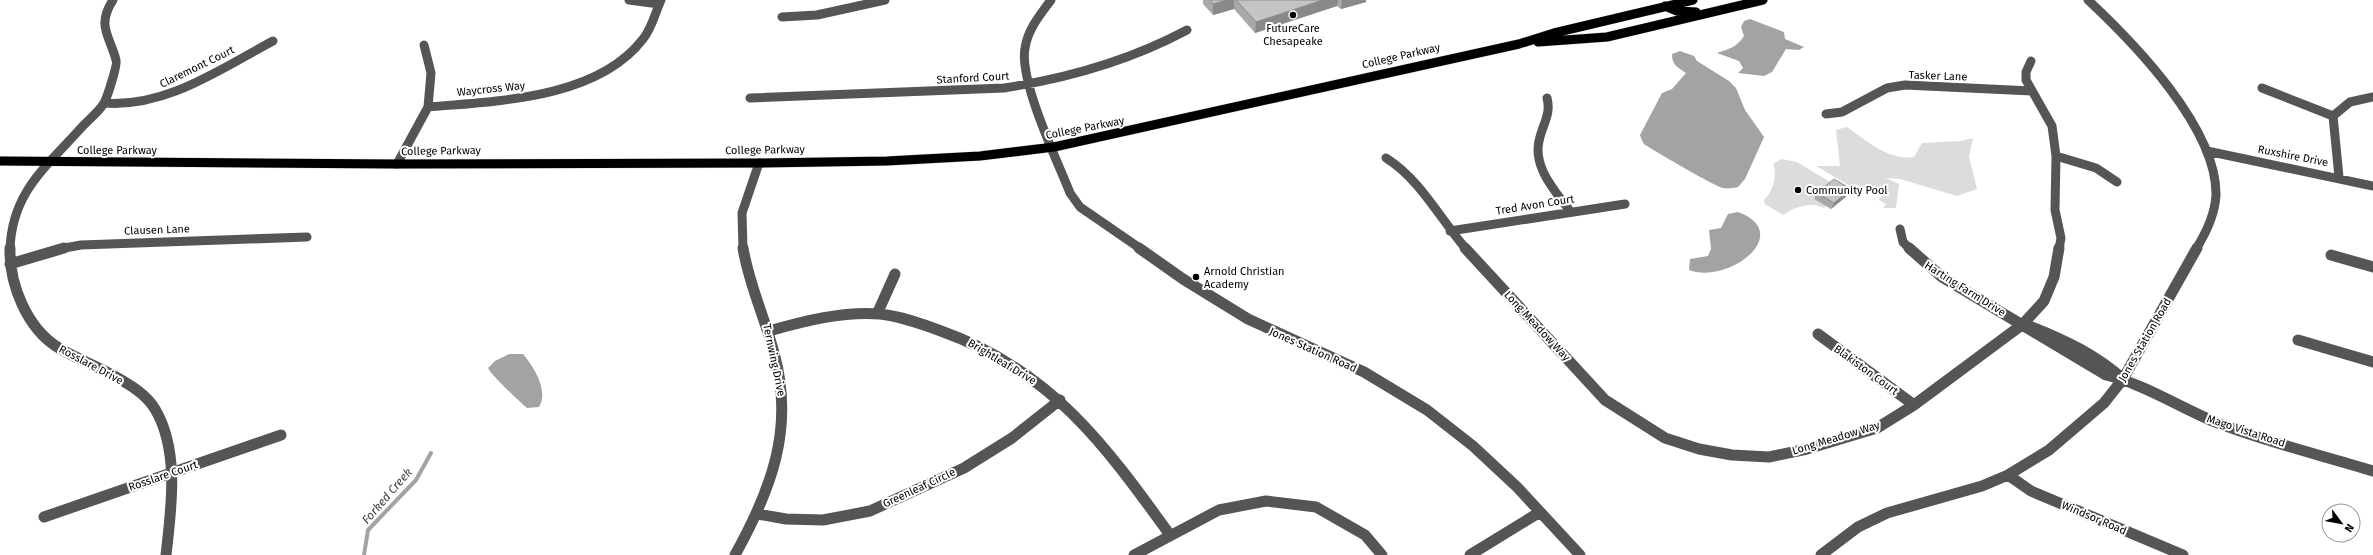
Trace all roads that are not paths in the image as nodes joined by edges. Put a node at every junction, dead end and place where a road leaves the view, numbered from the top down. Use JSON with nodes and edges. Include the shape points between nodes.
{"nodes":[{"id":1,"x":113,"y":0,"type":"edge"},
{"id":2,"x":629,"y":0,"type":"edge"},
{"id":3,"x":885,"y":0,"type":"edge"},
{"id":4,"x":1051,"y":0,"type":"edge"},
{"id":5,"x":1693,"y":0,"type":"edge"},
{"id":6,"x":1763,"y":0,"type":"edge"},
{"id":7,"x":2088,"y":0,"type":"edge"},
{"id":8,"x":660,"y":2,"type":"edge"},
{"id":9,"x":1665,"y":6,"type":"junction"},
{"id":10,"x":1733,"y":7,"type":"junction"},
{"id":11,"x":782,"y":17,"type":"dead end"},
{"id":12,"x":1187,"y":30,"type":"dead end"},
{"id":13,"x":1607,"y":37,"type":"junction"},
{"id":14,"x":273,"y":41,"type":"dead end"},
{"id":15,"x":1518,"y":44,"type":"junction"},
{"id":16,"x":424,"y":45,"type":"dead end"},
{"id":17,"x":2031,"y":61,"type":"dead end"},
{"id":18,"x":1028,"y":85,"type":"junction"},
{"id":19,"x":2262,"y":88,"type":"dead end"},
{"id":20,"x":2032,"y":92,"type":"junction"},
{"id":21,"x":2373,"y":97,"type":"edge"},
{"id":22,"x":750,"y":98,"type":"dead end"},
{"id":23,"x":1547,"y":98,"type":"dead end"},
{"id":24,"x":104,"y":102,"type":"junction"},
{"id":25,"x":428,"y":107,"type":"junction"},
{"id":26,"x":1826,"y":114,"type":"dead end"},
{"id":27,"x":2333,"y":116,"type":"junction"},
{"id":28,"x":1054,"y":147,"type":"junction"},
{"id":29,"x":2207,"y":151,"type":"junction"},
{"id":30,"x":2056,"y":156,"type":"junction"},
{"id":31,"x":1386,"y":158,"type":"dead end"},
{"id":32,"x":0,"y":161,"type":"edge"},
{"id":33,"x":50,"y":161,"type":"junction"},
{"id":34,"x":759,"y":163,"type":"junction"},
{"id":35,"x":397,"y":164,"type":"junction"},
{"id":36,"x":2339,"y":177,"type":"junction"},
{"id":37,"x":2117,"y":182,"type":"dead end"},
{"id":38,"x":2373,"y":186,"type":"edge"},
{"id":39,"x":1625,"y":204,"type":"dead end"},
{"id":40,"x":1570,"y":211,"type":"junction"},
{"id":41,"x":1900,"y":229,"type":"dead end"},
{"id":42,"x":1450,"y":231,"type":"junction"},
{"id":43,"x":307,"y":237,"type":"dead end"},
{"id":44,"x":2331,"y":255,"type":"dead end"},
{"id":45,"x":10,"y":264,"type":"junction"},
{"id":46,"x":2373,"y":267,"type":"edge"},
{"id":47,"x":895,"y":274,"type":"dead end"},
{"id":48,"x":877,"y":314,"type":"junction"},
{"id":49,"x":2023,"y":324,"type":"junction"},
{"id":50,"x":769,"y":331,"type":"junction"},
{"id":51,"x":1818,"y":334,"type":"dead end"},
{"id":52,"x":2298,"y":340,"type":"dead end"},
{"id":53,"x":2373,"y":362,"type":"edge"},
{"id":54,"x":2123,"y":378,"type":"junction"},
{"id":55,"x":1060,"y":400,"type":"junction"},
{"id":56,"x":1914,"y":405,"type":"junction"},
{"id":57,"x":281,"y":435,"type":"dead end"},
{"id":58,"x":2373,"y":472,"type":"edge"},
{"id":59,"x":170,"y":474,"type":"junction"},
{"id":60,"x":2008,"y":475,"type":"junction"},
{"id":61,"x":1540,"y":512,"type":"junction"},
{"id":62,"x":758,"y":514,"type":"junction"},
{"id":63,"x":44,"y":517,"type":"dead end"},
{"id":64,"x":1170,"y":535,"type":"junction"},
{"id":65,"x":166,"y":555,"type":"edge"},
{"id":66,"x":735,"y":555,"type":"edge"},
{"id":67,"x":1134,"y":555,"type":"edge"},
{"id":68,"x":1382,"y":555,"type":"edge"},
{"id":69,"x":1470,"y":555,"type":"edge"},
{"id":70,"x":1580,"y":555,"type":"edge"},
{"id":71,"x":1821,"y":555,"type":"edge"},
{"id":72,"x":2183,"y":555,"type":"edge"}],
"edges":[{"from":1,"to":24,"type":"street","via":[[106,8],[105,30],[117,61]]},
{"from":2,"to":8,"type":"street"},
{"from":3,"to":11,"type":"street","via":[[817,15]]},
{"from":4,"to":18,"type":"street","name":"Jones Station Road","via":[[1034,22],[1025,47]]},
{"from":5,"to":9,"type":"main road","name":"College Parkway"},
{"from":6,"to":10,"type":"main road","name":"College Parkway"},
{"from":7,"to":29,"type":"street","name":"Jones Station Road","via":[[2135,48],[2180,105]]},
{"from":8,"to":25,"type":"street","name":"Waycross Way","via":[[642,40],[611,66],[591,76],[560,89],[522,98]]},
{"from":9,"to":10,"type":"main road","via":[[1689,12]]},
{"from":9,"to":13,"type":"main road","via":[[1666,14],[1656,21]]},
{"from":9,"to":15,"type":"main road","name":"College Parkway"},
{"from":10,"to":13,"type":"main road","name":"College Parkway"},
{"from":12,"to":18,"type":"street","name":"Stanford Court","via":[[1163,44],[1111,65]]},
{"from":13,"to":15,"type":"main road","name":"College Parkway"},
{"from":14,"to":24,"type":"street","name":"Claremont Court","via":[[203,79],[159,98],[116,106]]},
{"from":15,"to":28,"type":"main road","name":"College Parkway"},
{"from":16,"to":25,"type":"street","via":[[431,73]]},
{"from":17,"to":20,"type":"street","name":"Long Meadow Way","via":[[2026,72],[2026,80]]},
{"from":18,"to":22,"type":"street","name":"Stanford Court"},
{"from":18,"to":28,"type":"street","name":"Jones Station Road"},
{"from":19,"to":27,"type":"street"},
{"from":20,"to":26,"type":"street","name":"Tasker Lane","via":[[1905,85],[1887,88],[1842,112]]},
{"from":20,"to":30,"type":"street","name":"Long Meadow Way","via":[[2052,126]]},
{"from":21,"to":27,"type":"street","via":[[2350,102]]},
{"from":23,"to":40,"type":"street","via":[[1550,110],[1538,140],[1539,162],[1548,181]]},
{"from":24,"to":33,"type":"street","name":"Rosslare Drive"},
{"from":25,"to":35,"type":"street"},
{"from":27,"to":36,"type":"street"},
{"from":28,"to":34,"type":"main road","name":"College Parkway","via":[[980,156],[887,161]]},
{"from":28,"to":61,"type":"street","name":"Jones Station Road","via":[[1070,193],[1080,207],[1093,218],[1248,319],[1364,372],[1422,407],[1473,446]]},
{"from":29,"to":36,"type":"street","name":"Ruxshire Drive"},
{"from":29,"to":54,"type":"street","name":"Jones Station Road","via":[[2216,193],[2214,213],[2194,254]]},
{"from":30,"to":37,"type":"street","via":[[2096,168]]},
{"from":30,"to":49,"type":"street","name":"Long Meadow Way","via":[[2055,210],[2061,238],[2054,277],[2044,301]]},
{"from":31,"to":42,"type":"street","name":"Long Meadow Way","via":[[1402,166],[1412,176]]},
{"from":32,"to":33,"type":"main road","name":"College Parkway"},
{"from":33,"to":35,"type":"main road","name":"College Parkway"},
{"from":33,"to":45,"type":"street","name":"Rosslare Drive","via":[[27,188],[19,202],[11,239]]},
{"from":34,"to":35,"type":"main road","name":"College Parkway"},
{"from":34,"to":50,"type":"street","name":"Ternwing Drive","via":[[744,201],[741,236],[743,257]]},
{"from":36,"to":38,"type":"street","name":"Ruxshire Drive"},
{"from":39,"to":40,"type":"street","name":"Tred Avon Court"},
{"from":40,"to":42,"type":"street","name":"Tred Avon Court"},
{"from":41,"to":49,"type":"street","name":"Harting Farm Drive","via":[[1903,242],[1918,258],[1980,300]]},
{"from":42,"to":56,"type":"street","name":"Long Meadow Way","via":[[1605,400],[1665,438],[1719,453],[1769,457],[1807,449],[1877,428]]},
{"from":43,"to":45,"type":"street","name":"Clausen Lane","via":[[87,245],[52,251]]},
{"from":44,"to":46,"type":"street"},
{"from":45,"to":59,"type":"street","name":"Rosslare Drive","via":[[13,283],[22,306],[40,331],[57,347],[134,387],[154,407],[163,424],[168,444]]},
{"from":47,"to":48,"type":"street"},
{"from":48,"to":50,"type":"street","name":"Brightleaf Drive","via":[[807,320]]},
{"from":48,"to":55,"type":"street","name":"Brightleaf Drive","via":[[927,325],[959,337],[1021,371]]},
{"from":49,"to":54,"type":"street","name":"Harting Farm Drive","via":[[2046,342],[2100,372]]},
{"from":49,"to":56,"type":"street","name":"Long Meadow Way"},
{"from":50,"to":62,"type":"street","name":"Ternwing Drive","via":[[783,395],[781,437],[770,482]]},
{"from":51,"to":56,"type":"street","name":"Blakiston Court"},
{"from":52,"to":53,"type":"street"},
{"from":54,"to":58,"type":"street","name":"Mago Vista Road","via":[[2221,424]]},
{"from":54,"to":60,"type":"street","name":"Jones Station Road","via":[[2104,403],[2072,431],[2049,450]]},
{"from":55,"to":62,"type":"street","name":"Greenleaf Circle","via":[[1012,438],[964,468],[870,511],[823,520],[786,519]]},
{"from":55,"to":64,"type":"street","name":"Brightleaf Drive","via":[[1084,423],[1114,459]]},
{"from":57,"to":59,"type":"street","name":"Rosslare Court"},
{"from":59,"to":63,"type":"street","name":"Rosslare Court"},
{"from":59,"to":65,"type":"street","name":"Rosslare Drive"},
{"from":60,"to":71,"type":"street","name":"Jones Station Road","via":[[1982,486],[1887,513],[1858,527]]},
{"from":60,"to":72,"type":"street","name":"Windsor Road","via":[[2031,491]]},
{"from":61,"to":69,"type":"street"},
{"from":61,"to":70,"type":"street","name":"Jones Station Road"},
{"from":62,"to":66,"type":"street","name":"Ternwing Drive"},
{"from":64,"to":67,"type":"street"},
{"from":64,"to":68,"type":"street","via":[[1219,510],[1266,501],[1316,507],[1365,535]]}]}
